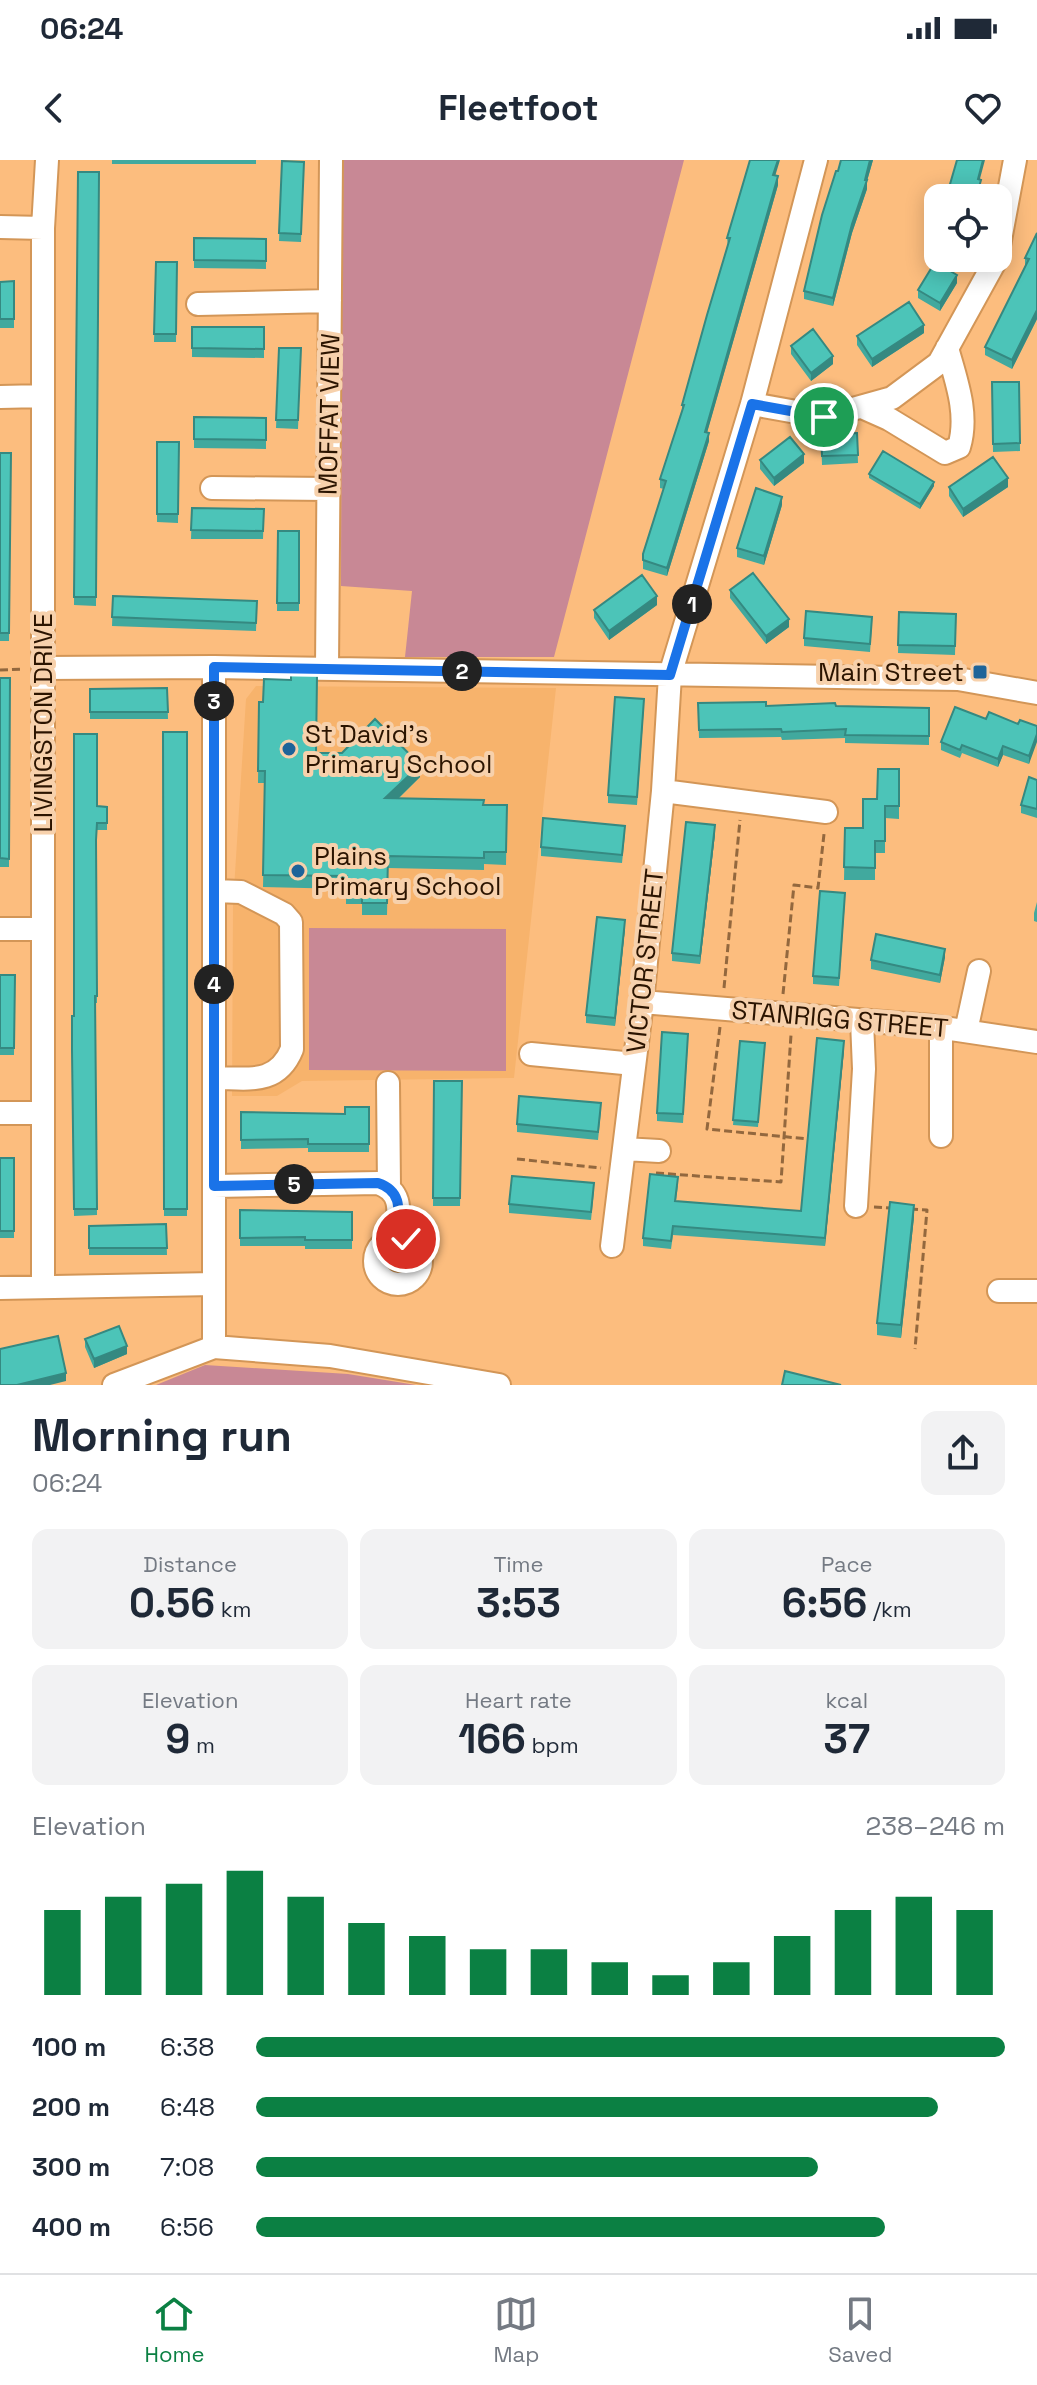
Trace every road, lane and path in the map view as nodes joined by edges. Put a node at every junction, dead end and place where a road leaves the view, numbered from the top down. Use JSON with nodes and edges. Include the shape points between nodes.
{"nodes":[{"id":1,"x":47,"y":160,"type":"edge"},
{"id":2,"x":331,"y":160,"type":"edge"},
{"id":3,"x":816,"y":160,"type":"edge"},
{"id":4,"x":1015,"y":160,"type":"edge"},
{"id":5,"x":1011,"y":184,"type":"edge"},
{"id":6,"x":0,"y":227,"type":"edge"},
{"id":7,"x":43,"y":228,"type":"junction"},
{"id":8,"x":989,"y":272,"type":"edge"},
{"id":9,"x":330,"y":301,"type":"junction"},
{"id":10,"x":198,"y":304,"type":"dead end"},
{"id":11,"x":947,"y":348,"type":"junction"},
{"id":12,"x":43,"y":396,"type":"junction"},
{"id":13,"x":0,"y":397,"type":"edge"},
{"id":14,"x":752,"y":404,"type":"junction"},
{"id":15,"x":862,"y":407,"type":"junction"},
{"id":16,"x":212,"y":488,"type":"dead end"},
{"id":17,"x":328,"y":489,"type":"junction"},
{"id":18,"x":214,"y":667,"type":"junction"},
{"id":19,"x":43,"y":668,"type":"junction"},
{"id":20,"x":327,"y":668,"type":"junction"},
{"id":21,"x":670,"y":675,"type":"junction"},
{"id":22,"x":1037,"y":693,"type":"edge"},
{"id":23,"x":663,"y":791,"type":"junction"},
{"id":24,"x":826,"y":812,"type":"joint"},
{"id":25,"x":214,"y":891,"type":"junction"},
{"id":26,"x":0,"y":929,"type":"edge"},
{"id":27,"x":43,"y":929,"type":"junction"},
{"id":28,"x":979,"y":971,"type":"dead end"},
{"id":29,"x":642,"y":1002,"type":"junction"},
{"id":30,"x":793,"y":1015,"type":"junction"},
{"id":31,"x":862,"y":1021,"type":"junction"},
{"id":32,"x":941,"y":1028,"type":"junction"},
{"id":33,"x":966,"y":1031,"type":"junction"},
{"id":34,"x":1037,"y":1042,"type":"edge"},
{"id":35,"x":531,"y":1054,"type":"dead end"},
{"id":36,"x":634,"y":1064,"type":"junction"},
{"id":37,"x":214,"y":1078,"type":"junction"},
{"id":38,"x":388,"y":1083,"type":"dead end"},
{"id":39,"x":0,"y":1113,"type":"edge"},
{"id":40,"x":43,"y":1113,"type":"junction"},
{"id":41,"x":941,"y":1136,"type":"dead end"},
{"id":42,"x":517,"y":1159,"type":"dead end"},
{"id":43,"x":622,"y":1160,"type":"junction"},
{"id":44,"x":656,"y":1162,"type":"joint"},
{"id":45,"x":214,"y":1186,"type":"junction"},
{"id":46,"x":389,"y":1187,"type":"junction"},
{"id":47,"x":856,"y":1206,"type":"joint"},
{"id":48,"x":397,"y":1238,"type":"dead end"},
{"id":49,"x":612,"y":1246,"type":"dead end"},
{"id":50,"x":214,"y":1284,"type":"junction"},
{"id":51,"x":43,"y":1287,"type":"junction"},
{"id":52,"x":0,"y":1288,"type":"edge"},
{"id":53,"x":999,"y":1291,"type":"dead end"},
{"id":54,"x":1037,"y":1291,"type":"edge"},
{"id":55,"x":214,"y":1347,"type":"junction"},
{"id":56,"x":915,"y":1349,"type":"dead end"},
{"id":57,"x":114,"y":1385,"type":"edge"},
{"id":58,"x":499,"y":1385,"type":"edge"}],
"edges":[{"from":1,"to":7,"type":"street","name":"LIVINGSTON DRIVE"},
{"from":2,"to":9,"type":"street","name":"MOFFAT VIEW"},
{"from":3,"to":14,"type":"street","name":"VICTOR STREET"},
{"from":4,"to":5,"type":"street"},
{"from":6,"to":7,"type":"street"},
{"from":7,"to":12,"type":"street","name":"LIVINGSTON DRIVE"},
{"from":8,"to":11,"type":"street"},
{"from":9,"to":10,"type":"street"},
{"from":9,"to":17,"type":"street","name":"MOFFAT VIEW"},
{"from":11,"to":15,"type":"street","via":[[939,363],[892,398]]},
{"from":11,"to":15,"type":"street","via":[[960,395],[964,431],[959,447],[945,453]]},
{"from":12,"to":13,"type":"street"},
{"from":12,"to":19,"type":"street","name":"LIVINGSTON DRIVE"},
{"from":14,"to":15,"type":"street","via":[[824,417]]},
{"from":14,"to":21,"type":"street","name":"VICTOR STREET"},
{"from":16,"to":17,"type":"street"},
{"from":17,"to":20,"type":"street","name":"MOFFAT VIEW"},
{"from":18,"to":19,"type":"street"},
{"from":18,"to":20,"type":"street"},
{"from":18,"to":25,"type":"street"},
{"from":19,"to":27,"type":"street","name":"LIVINGSTON DRIVE"},
{"from":20,"to":21,"type":"street"},
{"from":21,"to":22,"type":"street","via":[[958,679]]},
{"from":21,"to":23,"type":"street","name":"VICTOR STREET"},
{"from":23,"to":24,"type":"street"},
{"from":23,"to":29,"type":"street","name":"VICTOR STREET"},
{"from":24,"to":30,"type":"path","via":[[818,888],[794,885],[783,994],[795,995]]},
{"from":25,"to":37,"type":"street"},
{"from":25,"to":37,"type":"street","via":[[241,892],[291,922],[292,1049],[286,1064],[265,1078]]},
{"from":26,"to":27,"type":"street"},
{"from":27,"to":40,"type":"street","name":"LIVINGSTON DRIVE"},
{"from":28,"to":33,"type":"street"},
{"from":29,"to":30,"type":"street","name":"STANRIGG STREET"},
{"from":29,"to":36,"type":"street","name":"VICTOR STREET"},
{"from":30,"to":31,"type":"street","name":"STANRIGG STREET"},
{"from":30,"to":44,"type":"path","via":[[781,1182]]},
{"from":31,"to":32,"type":"street","name":"STANRIGG STREET"},
{"from":31,"to":47,"type":"street"},
{"from":32,"to":33,"type":"street","name":"STANRIGG STREET"},
{"from":32,"to":41,"type":"street"},
{"from":33,"to":34,"type":"street","name":"STANRIGG STREET"},
{"from":35,"to":36,"type":"street"},
{"from":36,"to":43,"type":"street","name":"VICTOR STREET"},
{"from":37,"to":45,"type":"street"},
{"from":38,"to":46,"type":"street"},
{"from":39,"to":40,"type":"street"},
{"from":40,"to":51,"type":"street","name":"LIVINGSTON DRIVE"},
{"from":42,"to":43,"type":"path"},
{"from":43,"to":44,"type":"street"},
{"from":43,"to":49,"type":"street","name":"VICTOR STREET"},
{"from":45,"to":46,"type":"street"},
{"from":45,"to":50,"type":"street"},
{"from":46,"to":48,"type":"street","via":[[398,1199]]},
{"from":47,"to":56,"type":"path","via":[[927,1210]]},
{"from":50,"to":51,"type":"street"},
{"from":50,"to":55,"type":"street"},
{"from":51,"to":52,"type":"street"},
{"from":53,"to":54,"type":"street"},
{"from":55,"to":57,"type":"street"},
{"from":55,"to":58,"type":"street","via":[[330,1356]]}]}
